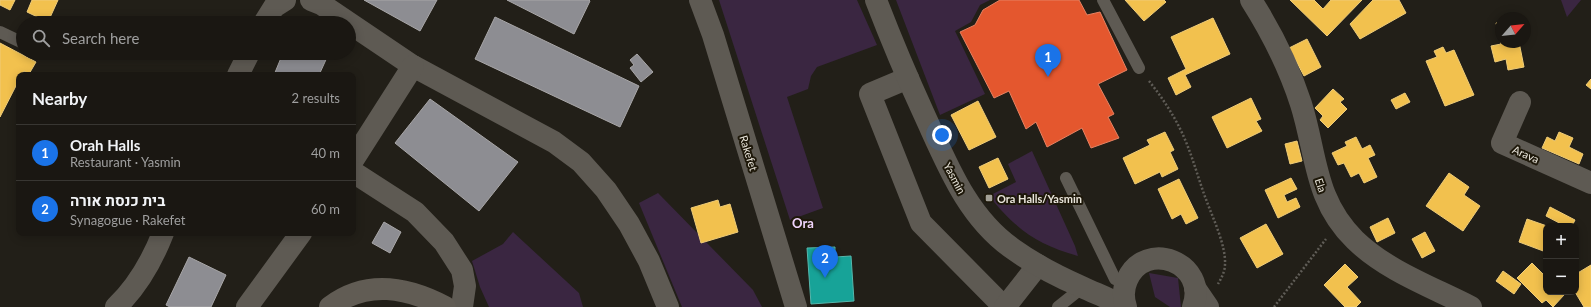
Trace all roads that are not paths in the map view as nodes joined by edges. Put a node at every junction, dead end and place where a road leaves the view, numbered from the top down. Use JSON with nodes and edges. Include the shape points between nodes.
{"nodes":[{"id":1,"x":285,"y":0,"type":"edge"},
{"id":2,"x":311,"y":0,"type":"edge"},
{"id":3,"x":700,"y":0,"type":"edge"},
{"id":4,"x":876,"y":0,"type":"edge"},
{"id":5,"x":1103,"y":0,"type":"edge"},
{"id":6,"x":1251,"y":0,"type":"edge"},
{"id":7,"x":268,"y":16,"type":"edge"},
{"id":8,"x":339,"y":16,"type":"edge"},
{"id":9,"x":356,"y":28,"type":"edge"},
{"id":10,"x":0,"y":32,"type":"edge"},
{"id":11,"x":16,"y":40,"type":"edge"},
{"id":12,"x":246,"y":60,"type":"edge"},
{"id":13,"x":413,"y":66,"type":"junction"},
{"id":14,"x":1139,"y":68,"type":"road end"},
{"id":15,"x":240,"y":72,"type":"edge"},
{"id":16,"x":908,"y":78,"type":"junction"},
{"id":17,"x":1520,"y":102,"type":"dead end"},
{"id":18,"x":356,"y":155,"type":"edge"},
{"id":19,"x":356,"y":174,"type":"edge"},
{"id":20,"x":1066,"y":178,"type":"dead end"},
{"id":21,"x":1591,"y":183,"type":"edge"},
{"id":22,"x":163,"y":236,"type":"edge"},
{"id":23,"x":299,"y":236,"type":"edge"},
{"id":24,"x":1038,"y":265,"type":"junction"},
{"id":25,"x":1123,"y":276,"type":"junction"},
{"id":26,"x":1083,"y":287,"type":"junction"},
{"id":27,"x":1201,"y":302,"type":"edge"},
{"id":28,"x":116,"y":307,"type":"edge"},
{"id":29,"x":247,"y":307,"type":"edge"},
{"id":30,"x":330,"y":307,"type":"edge"},
{"id":31,"x":445,"y":307,"type":"edge"},
{"id":32,"x":462,"y":307,"type":"edge"},
{"id":33,"x":668,"y":307,"type":"edge"},
{"id":34,"x":796,"y":307,"type":"edge"},
{"id":35,"x":1004,"y":307,"type":"edge"},
{"id":36,"x":1058,"y":307,"type":"edge"},
{"id":37,"x":1123,"y":307,"type":"edge"},
{"id":38,"x":1126,"y":307,"type":"edge"},
{"id":39,"x":1471,"y":307,"type":"edge"}],
"edges":[{"from":1,"to":7,"type":"street","via":[[274,7]]},
{"from":2,"to":8,"type":"street"},
{"from":3,"to":34,"type":"street","name":"Rakefet"},
{"from":4,"to":16,"type":"street","name":"Yasmin"},
{"from":5,"to":14,"type":"lane"},
{"from":6,"to":39,"type":"street","name":"Ela","via":[[1269,28],[1287,66],[1302,106],[1321,188],[1339,222],[1356,240],[1388,264]]},
{"from":9,"to":13,"type":"street"},
{"from":10,"to":11,"type":"lane"},
{"from":12,"to":15,"type":"street"},
{"from":13,"to":18,"type":"street"},
{"from":13,"to":33,"type":"street","via":[[554,142],[581,162],[606,190],[629,224],[649,261]]},
{"from":16,"to":24,"type":"street","name":"Yasmin","via":[[951,173],[969,203],[1000,239]]},
{"from":16,"to":35,"type":"street","via":[[870,94],[921,223]]},
{"from":17,"to":21,"type":"street","name":"Arava","via":[[1502,143]]},
{"from":19,"to":32,"type":"street","via":[[415,212],[444,242],[462,270],[465,286]]},
{"from":20,"to":25,"type":"lane"},
{"from":22,"to":28,"type":"street","via":[[143,276],[130,294]]},
{"from":23,"to":29,"type":"street"},
{"from":24,"to":25,"type":"street","name":"Yasmin","via":[[1081,278],[1106,280]]},
{"from":24,"to":26,"type":"street","name":"Yasmin"},
{"from":24,"to":35,"type":"street"},
{"from":25,"to":27,"type":"street","via":[[1148,260],[1170,260],[1180,264],[1188,272]]},
{"from":25,"to":38,"type":"street"},
{"from":26,"to":36,"type":"lane"},
{"from":26,"to":37,"type":"street","name":"Yasmin"},
{"from":30,"to":31,"type":"main road","via":[[351,295],[383,288],[412,292]]}]}
